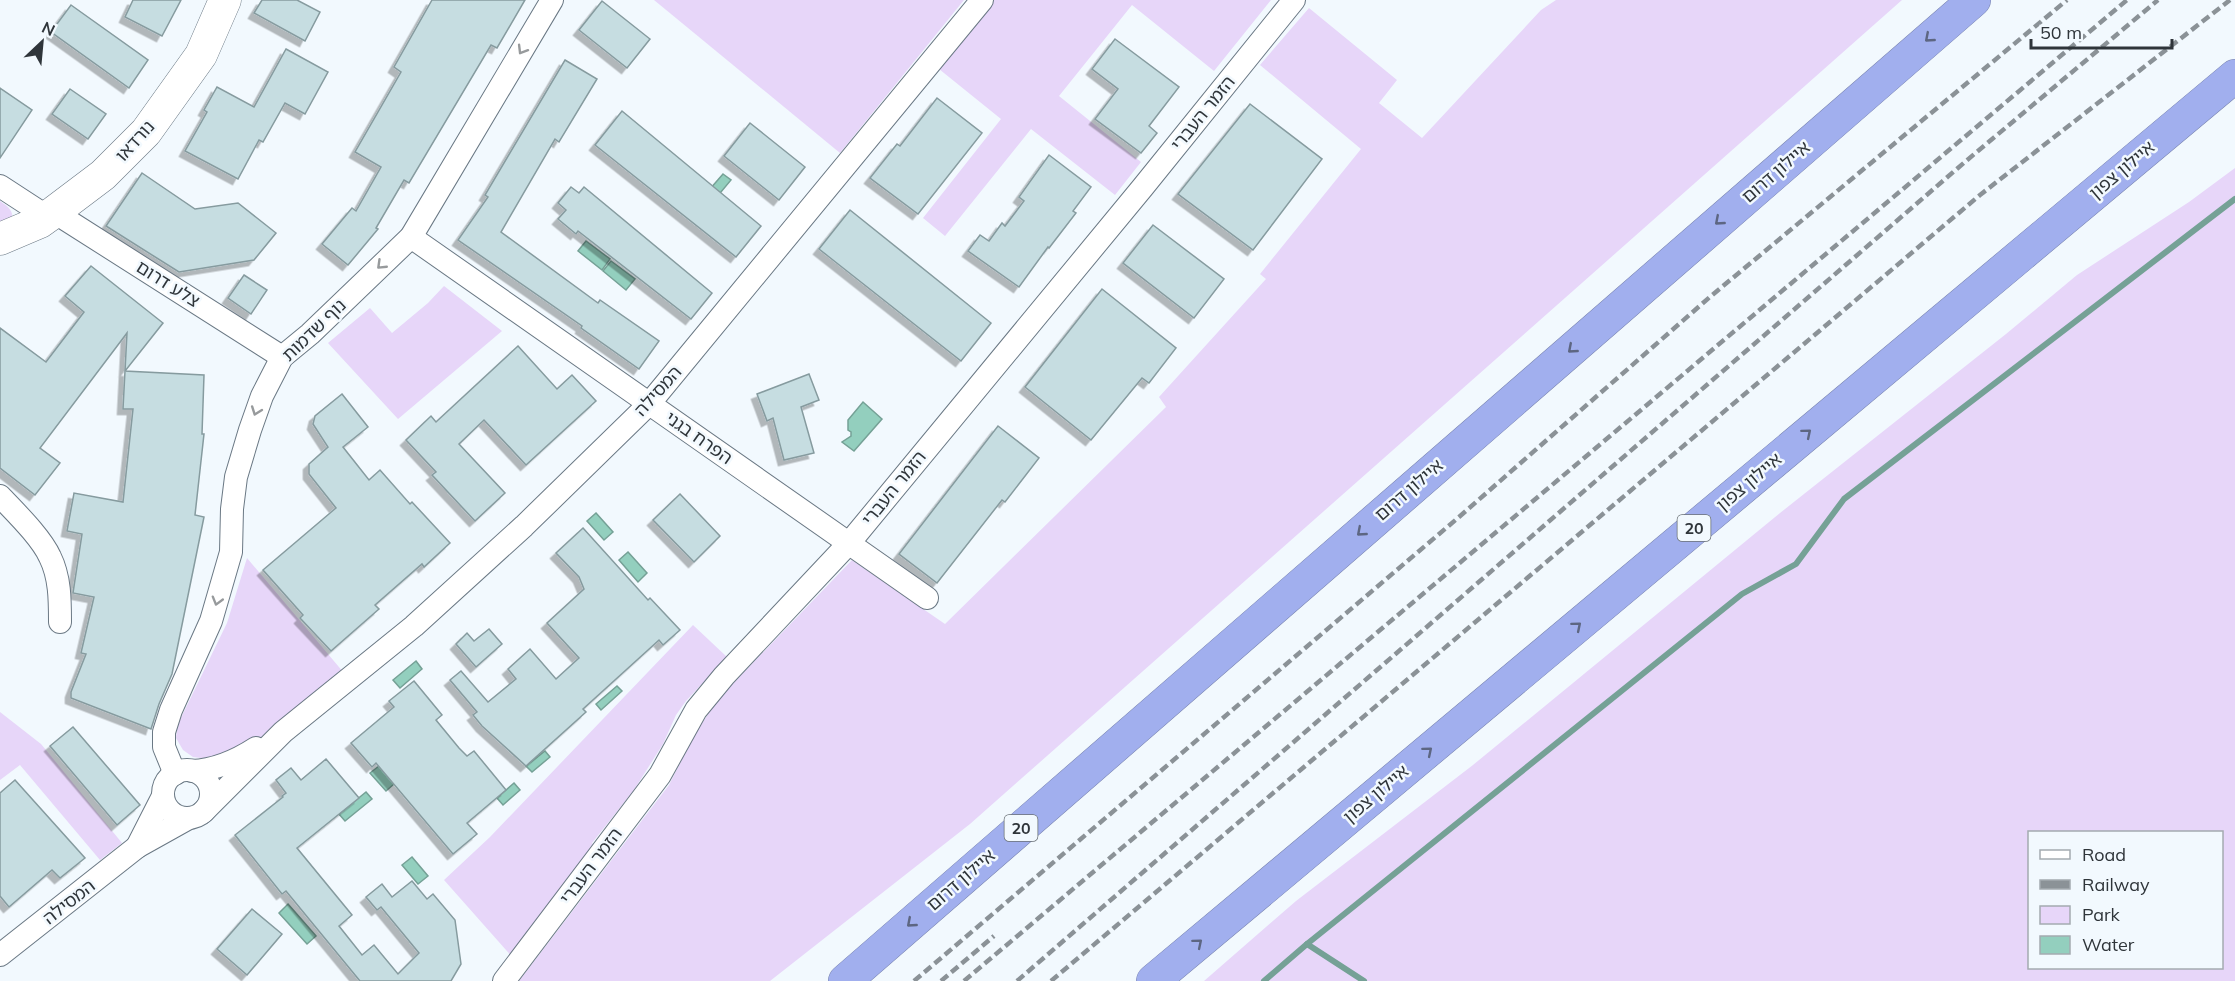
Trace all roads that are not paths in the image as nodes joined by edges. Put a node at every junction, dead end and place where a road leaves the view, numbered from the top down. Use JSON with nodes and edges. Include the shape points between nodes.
{"nodes":[{"id":1,"x":225,"y":0,"type":"edge"},
{"id":2,"x":552,"y":0,"type":"edge"},
{"id":3,"x":982,"y":0,"type":"edge"},
{"id":4,"x":1294,"y":0,"type":"edge"},
{"id":5,"x":1974,"y":0,"type":"edge"},
{"id":6,"x":2235,"y":76,"type":"edge"},
{"id":7,"x":2235,"y":98,"type":"edge"},
{"id":8,"x":0,"y":186,"type":"edge"},
{"id":9,"x":50,"y":214,"type":"junction"},
{"id":10,"x":411,"y":237,"type":"junction"},
{"id":11,"x":0,"y":239,"type":"edge"},
{"id":12,"x":1914,"y":344,"type":"junction"},
{"id":13,"x":282,"y":357,"type":"junction"},
{"id":14,"x":650,"y":404,"type":"junction"},
{"id":15,"x":0,"y":496,"type":"edge"},
{"id":16,"x":850,"y":542,"type":"junction"},
{"id":17,"x":927,"y":598,"type":"dead end"},
{"id":18,"x":60,"y":622,"type":"dead end"},
{"id":19,"x":283,"y":732,"type":"junction"},
{"id":20,"x":183,"y":773,"type":"junction"},
{"id":21,"x":163,"y":796,"type":"junction"},
{"id":22,"x":196,"y":815,"type":"junction"},
{"id":23,"x":137,"y":848,"type":"junction"},
{"id":24,"x":0,"y":955,"type":"edge"},
{"id":25,"x":504,"y":981,"type":"edge"},
{"id":26,"x":845,"y":981,"type":"edge"},
{"id":27,"x":1153,"y":981,"type":"edge"}],
"edges":[{"from":1,"to":9,"type":"street","name":"נורדאו","via":[[201,55],[146,132],[104,175]]},
{"from":2,"to":10,"type":"street","name":"נוף שדמות","one_way":true},
{"from":3,"to":14,"type":"street","name":"המסילה"},
{"from":4,"to":16,"type":"street","name":"הזמר העברי"},
{"from":5,"to":26,"type":"highway","name":"איילון דרום","number":"20","one_way":true},
{"from":6,"to":12,"type":"highway","name":"איילון צפון","number":"20"},
{"from":7,"to":12,"type":"highway"},
{"from":8,"to":9,"type":"street","name":"צלע דרום"},
{"from":9,"to":11,"type":"street","name":"נורדאו"},
{"from":9,"to":13,"type":"street","name":"צלע דרום"},
{"from":10,"to":13,"type":"street","name":"נוף שדמות","one_way":true},
{"from":10,"to":14,"type":"street","name":"הפרח בגני"},
{"from":27,"to":12,"type":"highway","name":"איילון צפון","number":"20","one_way":true},
{"from":13,"to":20,"type":"street","name":"נוף שדמות","one_way":true,"via":[[262,396],[236,477],[231,552],[212,621],[164,732],[164,747]]},
{"from":14,"to":16,"type":"street","name":"הפרח בגני"},
{"from":14,"to":19,"type":"street","name":"המסילה","via":[[453,591]]},
{"from":15,"to":18,"type":"street","via":[[50,557],[60,593]]},
{"from":16,"to":17,"type":"street","name":"הפרח בגני"},
{"from":16,"to":25,"type":"street","name":"הזמר העברי","via":[[696,710],[660,775]]},
{"from":19,"to":20,"type":"street","name":"המסילה","via":[[221,766]]},
{"from":19,"to":22,"type":"street","name":"המסילה"},
{"from":20,"to":21,"type":"street","via":[[166,782]]},
{"from":20,"to":22,"type":"street","via":[[199,774],[209,785],[210,800]]},
{"from":21,"to":22,"type":"street","via":[[175,815]]},
{"from":21,"to":23,"type":"street","name":"המסילה"},
{"from":22,"to":23,"type":"street","name":"המסילה"},
{"from":23,"to":24,"type":"street","name":"המסילה"}]}
